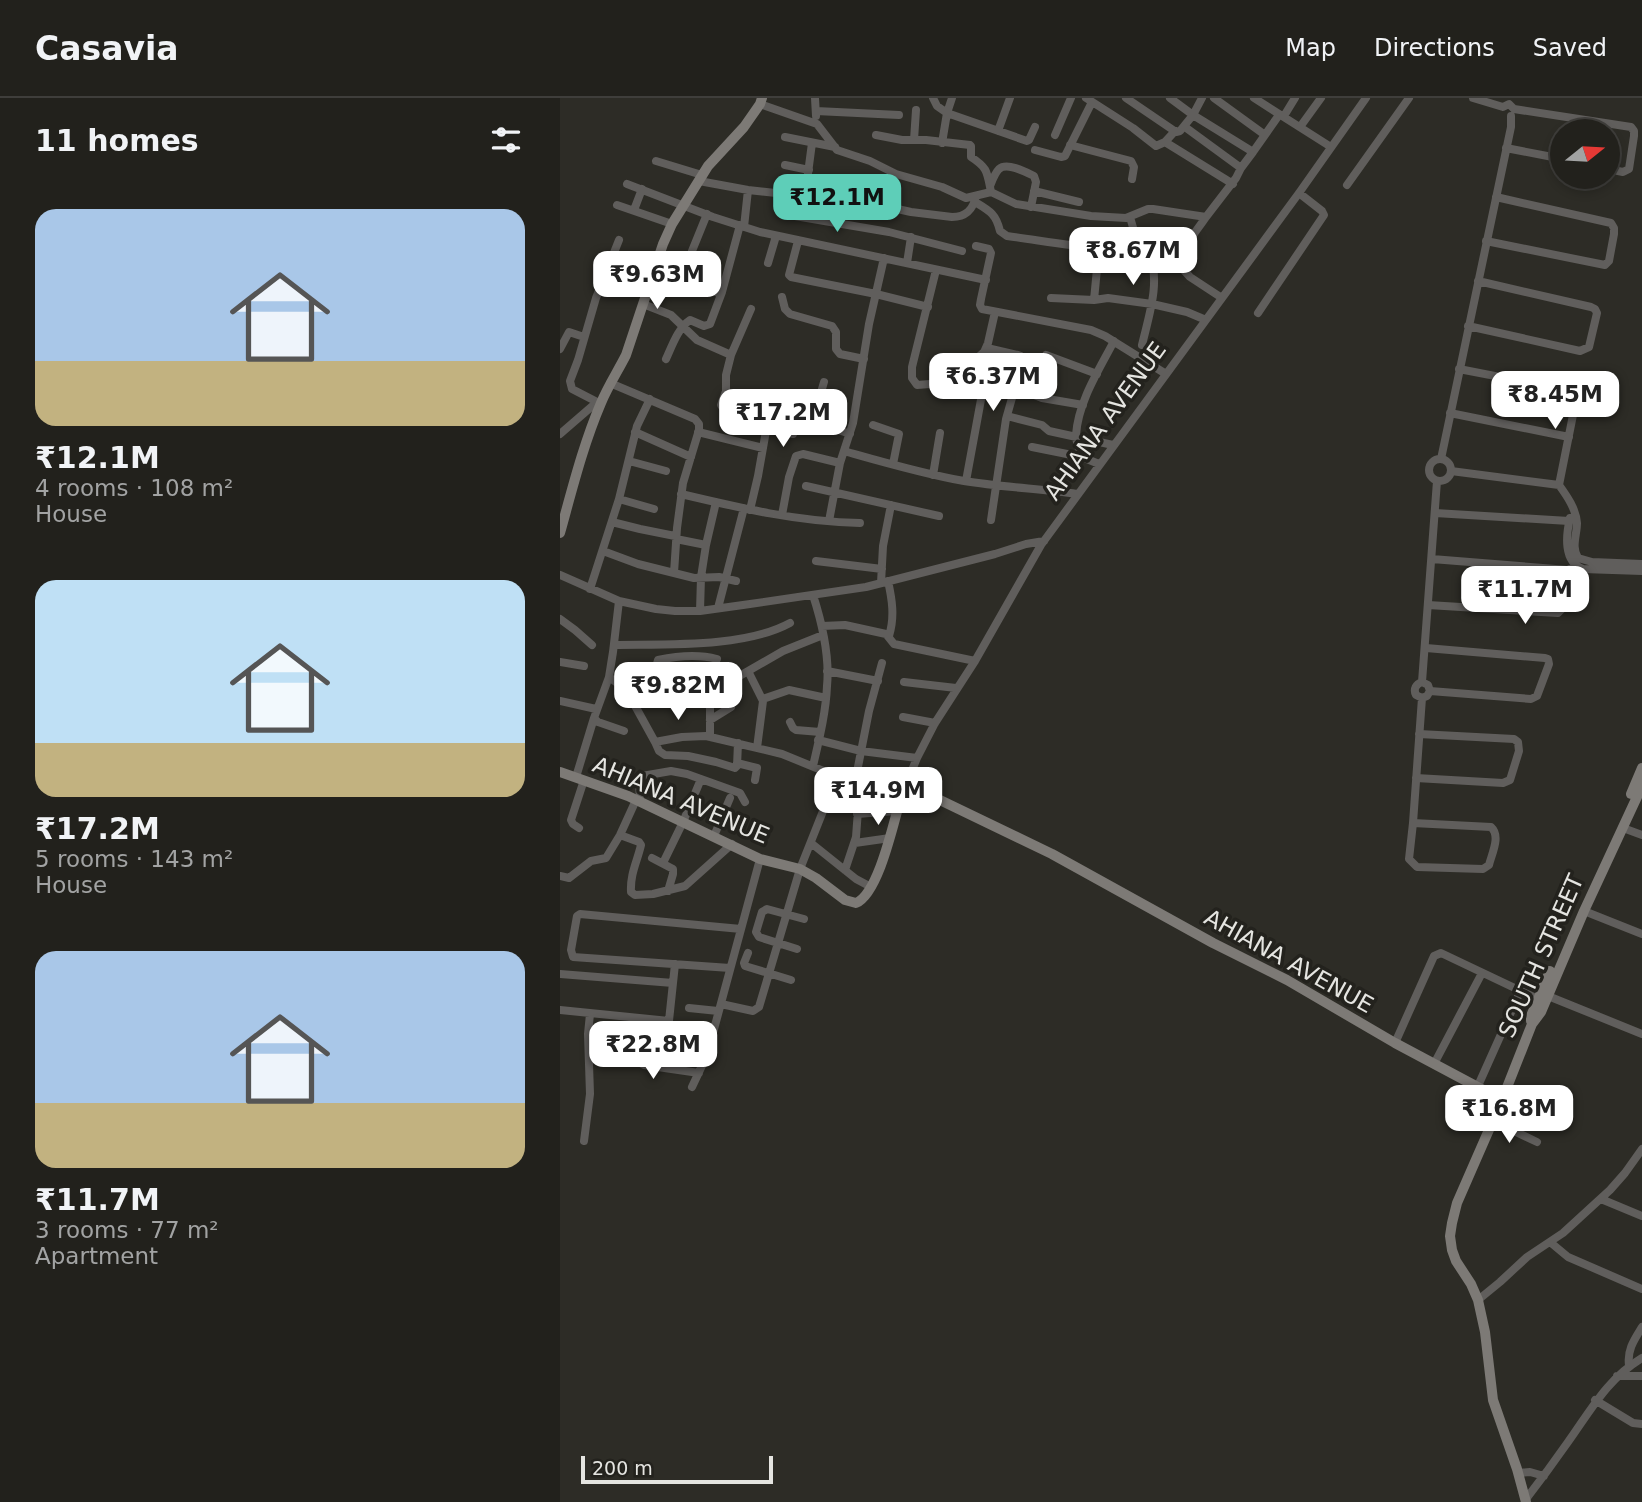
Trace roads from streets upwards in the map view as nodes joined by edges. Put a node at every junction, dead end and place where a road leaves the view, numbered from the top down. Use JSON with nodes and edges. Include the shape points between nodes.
{"nodes":[{"id":1,"x":815,"y":98,"type":"edge"},
{"id":2,"x":933,"y":98,"type":"edge"},
{"id":3,"x":952,"y":98,"type":"edge"},
{"id":4,"x":1010,"y":98,"type":"edge"},
{"id":5,"x":1071,"y":98,"type":"edge"},
{"id":6,"x":1126,"y":98,"type":"edge"},
{"id":7,"x":1170,"y":98,"type":"edge"},
{"id":8,"x":1202,"y":98,"type":"edge"},
{"id":9,"x":1214,"y":98,"type":"edge"},
{"id":10,"x":1254,"y":98,"type":"edge"},
{"id":11,"x":1294,"y":98,"type":"edge"},
{"id":12,"x":1321,"y":98,"type":"edge"},
{"id":13,"x":1367,"y":98,"type":"edge"},
{"id":14,"x":1409,"y":98,"type":"edge"},
{"id":15,"x":1473,"y":98,"type":"edge"},
{"id":16,"x":1089,"y":100,"type":"edge"},
{"id":17,"x":761,"y":101,"type":"edge"},
{"id":18,"x":916,"y":110,"type":"dead end"},
{"id":19,"x":816,"y":111,"type":"junction"},
{"id":20,"x":1513,"y":112,"type":"junction"},
{"id":21,"x":947,"y":113,"type":"junction"},
{"id":22,"x":899,"y":115,"type":"dead end"},
{"id":23,"x":1193,"y":115,"type":"junction"},
{"id":24,"x":1281,"y":115,"type":"junction"},
{"id":25,"x":1568,"y":119,"type":"edge"},
{"id":26,"x":815,"y":123,"type":"junction"},
{"id":27,"x":1620,"y":126,"type":"edge"},
{"id":28,"x":1035,"y":127,"type":"dead end"},
{"id":29,"x":1185,"y":127,"type":"junction"},
{"id":30,"x":1300,"y":127,"type":"junction"},
{"id":31,"x":998,"y":131,"type":"junction"},
{"id":32,"x":1175,"y":131,"type":"junction"},
{"id":33,"x":876,"y":135,"type":"dead end"},
{"id":34,"x":1055,"y":135,"type":"dead end"},
{"id":35,"x":1265,"y":135,"type":"junction"},
{"id":36,"x":785,"y":137,"type":"dead end"},
{"id":37,"x":914,"y":140,"type":"junction"},
{"id":38,"x":1165,"y":142,"type":"junction"},
{"id":39,"x":812,"y":143,"type":"junction"},
{"id":40,"x":942,"y":143,"type":"junction"},
{"id":41,"x":1070,"y":145,"type":"junction"},
{"id":42,"x":835,"y":147,"type":"junction"},
{"id":43,"x":1331,"y":148,"type":"junction"},
{"id":44,"x":1506,"y":148,"type":"junction"},
{"id":45,"x":1035,"y":150,"type":"dead end"},
{"id":46,"x":1253,"y":152,"type":"junction"},
{"id":47,"x":1550,"y":156,"type":"edge"},
{"id":48,"x":656,"y":161,"type":"dead end"},
{"id":49,"x":785,"y":166,"type":"dead end"},
{"id":50,"x":1241,"y":168,"type":"junction"},
{"id":51,"x":808,"y":170,"type":"junction"},
{"id":52,"x":1620,"y":171,"type":"edge"},
{"id":53,"x":701,"y":178,"type":"junction"},
{"id":54,"x":1132,"y":179,"type":"dead end"},
{"id":55,"x":627,"y":184,"type":"dead end"},
{"id":56,"x":1233,"y":184,"type":"junction"},
{"id":57,"x":1347,"y":185,"type":"dead end"},
{"id":58,"x":642,"y":189,"type":"junction"},
{"id":59,"x":991,"y":189,"type":"junction"},
{"id":60,"x":748,"y":190,"type":"junction"},
{"id":61,"x":1034,"y":191,"type":"junction"},
{"id":62,"x":1299,"y":193,"type":"junction"},
{"id":63,"x":805,"y":196,"type":"junction"},
{"id":64,"x":1496,"y":197,"type":"junction"},
{"id":65,"x":975,"y":199,"type":"junction"},
{"id":66,"x":1079,"y":202,"type":"dead end"},
{"id":67,"x":617,"y":205,"type":"dead end"},
{"id":68,"x":683,"y":205,"type":"junction"},
{"id":69,"x":1031,"y":207,"type":"junction"},
{"id":70,"x":634,"y":211,"type":"junction"},
{"id":71,"x":707,"y":214,"type":"junction"},
{"id":72,"x":795,"y":216,"type":"dead end"},
{"id":73,"x":1130,"y":217,"type":"junction"},
{"id":74,"x":1206,"y":217,"type":"junction"},
{"id":75,"x":672,"y":224,"type":"junction"},
{"id":76,"x":742,"y":226,"type":"junction"},
{"id":77,"x":776,"y":236,"type":"junction"},
{"id":78,"x":911,"y":237,"type":"junction"},
{"id":79,"x":619,"y":240,"type":"dead end"},
{"id":80,"x":798,"y":241,"type":"junction"},
{"id":81,"x":1486,"y":241,"type":"junction"},
{"id":82,"x":976,"y":246,"type":"dead end"},
{"id":83,"x":1099,"y":248,"type":"junction"},
{"id":84,"x":1135,"y":250,"type":"junction"},
{"id":85,"x":692,"y":251,"type":"dead end"},
{"id":86,"x":962,"y":251,"type":"dead end"},
{"id":87,"x":884,"y":258,"type":"junction"},
{"id":88,"x":768,"y":263,"type":"dead end"},
{"id":89,"x":907,"y":263,"type":"junction"},
{"id":90,"x":936,"y":270,"type":"junction"},
{"id":91,"x":986,"y":280,"type":"junction"},
{"id":92,"x":1478,"y":281,"type":"junction"},
{"id":93,"x":693,"y":284,"type":"dead end"},
{"id":94,"x":619,"y":285,"type":"dead end"},
{"id":95,"x":721,"y":294,"type":"junction"},
{"id":96,"x":876,"y":294,"type":"junction"},
{"id":97,"x":782,"y":297,"type":"dead end"},
{"id":98,"x":1051,"y":298,"type":"dead end"},
{"id":99,"x":1222,"y":298,"type":"junction"},
{"id":100,"x":645,"y":299,"type":"junction"},
{"id":101,"x":1094,"y":300,"type":"junction"},
{"id":102,"x":1152,"y":304,"type":"junction"},
{"id":103,"x":928,"y":307,"type":"junction"},
{"id":104,"x":751,"y":309,"type":"dead end"},
{"id":105,"x":995,"y":312,"type":"junction"},
{"id":106,"x":1258,"y":313,"type":"dead end"},
{"id":107,"x":1206,"y":320,"type":"junction"},
{"id":108,"x":682,"y":326,"type":"junction"},
{"id":109,"x":1468,"y":326,"type":"junction"},
{"id":110,"x":584,"y":337,"type":"junction"},
{"id":111,"x":1114,"y":341,"type":"junction"},
{"id":112,"x":1142,"y":345,"type":"dead end"},
{"id":113,"x":560,"y":349,"type":"edge"},
{"id":114,"x":986,"y":349,"type":"junction"},
{"id":115,"x":731,"y":355,"type":"junction"},
{"id":116,"x":1046,"y":355,"type":"dead end"},
{"id":117,"x":666,"y":359,"type":"dead end"},
{"id":118,"x":864,"y":359,"type":"junction"},
{"id":119,"x":1459,"y":369,"type":"junction"},
{"id":120,"x":1097,"y":374,"type":"junction"},
{"id":121,"x":1166,"y":374,"type":"junction"},
{"id":122,"x":824,"y":382,"type":"dead end"},
{"id":123,"x":610,"y":383,"type":"junction"},
{"id":124,"x":1016,"y":387,"type":"junction"},
{"id":125,"x":650,"y":399,"type":"junction"},
{"id":126,"x":599,"y":403,"type":"junction"},
{"id":127,"x":1083,"y":405,"type":"junction"},
{"id":128,"x":1450,"y":413,"type":"junction"},
{"id":129,"x":1007,"y":416,"type":"junction"},
{"id":130,"x":813,"y":420,"type":"junction"},
{"id":131,"x":873,"y":425,"type":"dead end"},
{"id":132,"x":767,"y":427,"type":"junction"},
{"id":133,"x":562,"y":429,"type":"edge"},
{"id":134,"x":635,"y":432,"type":"junction"},
{"id":135,"x":698,"y":432,"type":"junction"},
{"id":136,"x":940,"y":433,"type":"dead end"},
{"id":137,"x":793,"y":434,"type":"dead end"},
{"id":138,"x":850,"y":435,"type":"junction"},
{"id":139,"x":1076,"y":435,"type":"junction"},
{"id":140,"x":1569,"y":437,"type":"junction"},
{"id":141,"x":1113,"y":445,"type":"junction"},
{"id":142,"x":763,"y":447,"type":"junction"},
{"id":143,"x":1032,"y":447,"type":"dead end"},
{"id":144,"x":844,"y":451,"type":"junction"},
{"id":145,"x":691,"y":457,"type":"junction"},
{"id":146,"x":1082,"y":457,"type":"junction"},
{"id":147,"x":1441,"y":459,"type":"junction"},
{"id":148,"x":629,"y":461,"type":"junction"},
{"id":149,"x":840,"y":463,"type":"junction"},
{"id":150,"x":893,"y":464,"type":"junction"},
{"id":151,"x":1100,"y":464,"type":"junction"},
{"id":152,"x":666,"y":471,"type":"dead end"},
{"id":153,"x":1451,"y":471,"type":"junction"},
{"id":154,"x":933,"y":475,"type":"junction"},
{"id":155,"x":966,"y":481,"type":"junction"},
{"id":156,"x":1437,"y":481,"type":"junction"},
{"id":157,"x":995,"y":485,"type":"junction"},
{"id":158,"x":1559,"y":485,"type":"junction"},
{"id":159,"x":806,"y":486,"type":"dead end"},
{"id":160,"x":834,"y":492,"type":"junction"},
{"id":161,"x":681,"y":494,"type":"junction"},
{"id":162,"x":1077,"y":494,"type":"junction"},
{"id":163,"x":619,"y":499,"type":"junction"},
{"id":164,"x":716,"y":502,"type":"junction"},
{"id":165,"x":891,"y":505,"type":"junction"},
{"id":166,"x":654,"y":509,"type":"dead end"},
{"id":167,"x":747,"y":509,"type":"junction"},
{"id":168,"x":563,"y":512,"type":"edge"},
{"id":169,"x":1435,"y":513,"type":"junction"},
{"id":170,"x":782,"y":515,"type":"junction"},
{"id":171,"x":939,"y":516,"type":"dead end"},
{"id":172,"x":1571,"y":517,"type":"junction"},
{"id":173,"x":991,"y":520,"type":"dead end"},
{"id":174,"x":829,"y":521,"type":"junction"},
{"id":175,"x":612,"y":522,"type":"junction"},
{"id":176,"x":860,"y":523,"type":"dead end"},
{"id":177,"x":560,"y":533,"type":"edge"},
{"id":178,"x":676,"y":540,"type":"junction"},
{"id":179,"x":1044,"y":541,"type":"junction"},
{"id":180,"x":706,"y":545,"type":"junction"},
{"id":181,"x":603,"y":551,"type":"junction"},
{"id":182,"x":1432,"y":559,"type":"junction"},
{"id":183,"x":816,"y":561,"type":"dead end"},
{"id":184,"x":1638,"y":567,"type":"edge"},
{"id":185,"x":1571,"y":568,"type":"junction"},
{"id":186,"x":882,"y":569,"type":"junction"},
{"id":187,"x":674,"y":573,"type":"junction"},
{"id":188,"x":560,"y":575,"type":"edge"},
{"id":189,"x":701,"y":577,"type":"junction"},
{"id":190,"x":727,"y":578,"type":"junction"},
{"id":191,"x":736,"y":581,"type":"dead end"},
{"id":192,"x":884,"y":582,"type":"junction"},
{"id":193,"x":590,"y":589,"type":"junction"},
{"id":194,"x":813,"y":595,"type":"junction"},
{"id":195,"x":619,"y":601,"type":"junction"},
{"id":196,"x":1429,"y":605,"type":"junction"},
{"id":197,"x":718,"y":608,"type":"junction"},
{"id":198,"x":700,"y":611,"type":"junction"},
{"id":199,"x":560,"y":619,"type":"edge"},
{"id":200,"x":790,"y":623,"type":"dead end"},
{"id":201,"x":822,"y":630,"type":"junction"},
{"id":202,"x":889,"y":636,"type":"junction"},
{"id":203,"x":658,"y":644,"type":"junction"},
{"id":204,"x":592,"y":645,"type":"dead end"},
{"id":205,"x":614,"y":645,"type":"junction"},
{"id":206,"x":1426,"y":648,"type":"junction"},
{"id":207,"x":717,"y":659,"type":"dead end"},
{"id":208,"x":658,"y":660,"type":"junction"},
{"id":209,"x":975,"y":661,"type":"junction"},
{"id":210,"x":560,"y":662,"type":"edge"},
{"id":211,"x":882,"y":663,"type":"dead end"},
{"id":212,"x":584,"y":666,"type":"dead end"},
{"id":213,"x":748,"y":671,"type":"junction"},
{"id":214,"x":827,"y":671,"type":"junction"},
{"id":215,"x":608,"y":677,"type":"junction"},
{"id":216,"x":878,"y":681,"type":"junction"},
{"id":217,"x":904,"y":682,"type":"dead end"},
{"id":218,"x":1422,"y":682,"type":"junction"},
{"id":219,"x":956,"y":688,"type":"junction"},
{"id":220,"x":1430,"y":691,"type":"junction"},
{"id":221,"x":710,"y":693,"type":"junction"},
{"id":222,"x":826,"y":698,"type":"junction"},
{"id":223,"x":1422,"y":698,"type":"junction"},
{"id":224,"x":763,"y":699,"type":"junction"},
{"id":225,"x":560,"y":701,"type":"edge"},
{"id":226,"x":731,"y":707,"type":"dead end"},
{"id":227,"x":595,"y":714,"type":"junction"},
{"id":228,"x":903,"y":717,"type":"dead end"},
{"id":229,"x":710,"y":720,"type":"junction"},
{"id":230,"x":790,"y":722,"type":"dead end"},
{"id":231,"x":935,"y":723,"type":"junction"},
{"id":232,"x":624,"y":731,"type":"dead end"},
{"id":233,"x":1419,"y":734,"type":"junction"},
{"id":234,"x":819,"y":736,"type":"junction"},
{"id":235,"x":710,"y":737,"type":"junction"},
{"id":236,"x":655,"y":742,"type":"junction"},
{"id":237,"x":738,"y":743,"type":"junction"},
{"id":238,"x":757,"y":748,"type":"junction"},
{"id":239,"x":861,"y":751,"type":"junction"},
{"id":240,"x":917,"y":758,"type":"junction"},
{"id":241,"x":737,"y":762,"type":"junction"},
{"id":242,"x":813,"y":766,"type":"junction"},
{"id":243,"x":1641,"y":770,"type":"edge"},
{"id":244,"x":560,"y":772,"type":"edge"},
{"id":245,"x":837,"y":776,"type":"junction"},
{"id":246,"x":580,"y":778,"type":"junction"},
{"id":247,"x":1416,"y":778,"type":"junction"},
{"id":248,"x":701,"y":779,"type":"junction"},
{"id":249,"x":755,"y":780,"type":"dead end"},
{"id":250,"x":857,"y":783,"type":"junction"},
{"id":251,"x":1642,"y":786,"type":"edge"},
{"id":252,"x":905,"y":787,"type":"junction"},
{"id":253,"x":730,"y":798,"type":"dead end"},
{"id":254,"x":638,"y":801,"type":"junction"},
{"id":255,"x":745,"y":802,"type":"dead end"},
{"id":256,"x":896,"y":811,"type":"junction"},
{"id":257,"x":857,"y":814,"type":"junction"},
{"id":258,"x":684,"y":822,"type":"junction"},
{"id":259,"x":1413,"y":823,"type":"junction"},
{"id":260,"x":579,"y":828,"type":"dead end"},
{"id":261,"x":1623,"y":828,"type":"junction"},
{"id":262,"x":620,"y":835,"type":"junction"},
{"id":263,"x":1642,"y":835,"type":"edge"},
{"id":264,"x":714,"y":836,"type":"junction"},
{"id":265,"x":890,"y":838,"type":"junction"},
{"id":266,"x":811,"y":843,"type":"junction"},
{"id":267,"x":732,"y":844,"type":"junction"},
{"id":268,"x":855,"y":844,"type":"junction"},
{"id":269,"x":652,"y":858,"type":"dead end"},
{"id":270,"x":760,"y":859,"type":"junction"},
{"id":271,"x":663,"y":863,"type":"junction"},
{"id":272,"x":800,"y":869,"type":"junction"},
{"id":273,"x":845,"y":870,"type":"junction"},
{"id":274,"x":560,"y":876,"type":"edge"},
{"id":275,"x":871,"y":887,"type":"junction"},
{"id":276,"x":668,"y":891,"type":"junction"},
{"id":277,"x":1584,"y":911,"type":"junction"},
{"id":278,"x":786,"y":914,"type":"junction"},
{"id":279,"x":804,"y":919,"type":"dead end"},
{"id":280,"x":741,"y":929,"type":"junction"},
{"id":281,"x":1642,"y":934,"type":"edge"},
{"id":282,"x":777,"y":943,"type":"junction"},
{"id":283,"x":797,"y":949,"type":"dead end"},
{"id":284,"x":748,"y":953,"type":"dead end"},
{"id":285,"x":675,"y":964,"type":"junction"},
{"id":286,"x":730,"y":968,"type":"junction"},
{"id":287,"x":769,"y":973,"type":"junction"},
{"id":288,"x":1482,"y":973,"type":"junction"},
{"id":289,"x":560,"y":974,"type":"edge"},
{"id":290,"x":791,"y":979,"type":"dead end"},
{"id":291,"x":673,"y":983,"type":"junction"},
{"id":292,"x":1520,"y":992,"type":"junction"},
{"id":293,"x":1543,"y":997,"type":"junction"},
{"id":294,"x":719,"y":1007,"type":"junction"},
{"id":295,"x":689,"y":1008,"type":"dead end"},
{"id":296,"x":560,"y":1010,"type":"edge"},
{"id":297,"x":590,"y":1014,"type":"junction"},
{"id":298,"x":668,"y":1021,"type":"junction"},
{"id":299,"x":1642,"y":1034,"type":"edge"},
{"id":300,"x":1395,"y":1043,"type":"junction"},
{"id":301,"x":629,"y":1052,"type":"dead end"},
{"id":302,"x":1434,"y":1064,"type":"junction"},
{"id":303,"x":664,"y":1068,"type":"junction"},
{"id":304,"x":699,"y":1073,"type":"junction"},
{"id":305,"x":692,"y":1087,"type":"dead end"},
{"id":306,"x":1477,"y":1088,"type":"junction"},
{"id":307,"x":1502,"y":1100,"type":"junction"},
{"id":308,"x":1493,"y":1121,"type":"junction"},
{"id":309,"x":584,"y":1141,"type":"dead end"},
{"id":310,"x":1537,"y":1142,"type":"dead end"},
{"id":311,"x":1642,"y":1149,"type":"edge"},
{"id":312,"x":1601,"y":1199,"type":"junction"},
{"id":313,"x":1642,"y":1216,"type":"edge"},
{"id":314,"x":1550,"y":1242,"type":"junction"},
{"id":315,"x":1642,"y":1289,"type":"edge"},
{"id":316,"x":1478,"y":1300,"type":"junction"},
{"id":317,"x":1642,"y":1327,"type":"edge"},
{"id":318,"x":1642,"y":1358,"type":"edge"},
{"id":319,"x":1629,"y":1366,"type":"junction"},
{"id":320,"x":1617,"y":1376,"type":"junction"},
{"id":321,"x":1642,"y":1376,"type":"edge"},
{"id":322,"x":1595,"y":1400,"type":"junction"},
{"id":323,"x":1642,"y":1424,"type":"edge"},
{"id":324,"x":1518,"y":1473,"type":"junction"},
{"id":325,"x":1544,"y":1476,"type":"junction"},
{"id":326,"x":1526,"y":1501,"type":"edge"}],
"edges":[{"from":1,"to":19,"type":"street"},
{"from":2,"to":21,"type":"street"},
{"from":3,"to":21,"type":"street"},
{"from":4,"to":31,"type":"street"},
{"from":5,"to":34,"type":"street"},
{"from":6,"to":32,"type":"street"},
{"from":7,"to":23,"type":"street"},
{"from":8,"to":23,"type":"street"},
{"from":9,"to":35,"type":"street"},
{"from":10,"to":24,"type":"street"},
{"from":11,"to":24,"type":"street"},
{"from":12,"to":30,"type":"street"},
{"from":13,"to":43,"type":"street","name":"AHIANA AVENUE"},
{"from":14,"to":57,"type":"street"},
{"from":15,"to":20,"type":"street","via":[[1503,107],[1509,104]]},
{"from":16,"to":38,"type":"street","via":[[1154,145]]},
{"from":16,"to":41,"type":"street"},
{"from":17,"to":26,"type":"street"},
{"from":17,"to":53,"type":"street"},
{"from":18,"to":37,"type":"street"},
{"from":19,"to":22,"type":"street"},
{"from":19,"to":26,"type":"street"},
{"from":20,"to":25,"type":"street"},
{"from":20,"to":44,"type":"street"},
{"from":21,"to":31,"type":"street"},
{"from":21,"to":40,"type":"street"},
{"from":23,"to":29,"type":"street"},
{"from":23,"to":46,"type":"street"},
{"from":24,"to":30,"type":"street"},
{"from":24,"to":35,"type":"street"},
{"from":26,"to":42,"type":"street"},
{"from":27,"to":52,"type":"street","via":[[1634,131],[1629,169]]},
{"from":28,"to":31,"type":"street","via":[[1027,141]]},
{"from":29,"to":32,"type":"street"},
{"from":29,"to":50,"type":"street"},
{"from":30,"to":43,"type":"street"},
{"from":32,"to":38,"type":"street"},
{"from":33,"to":37,"type":"street"},
{"from":35,"to":46,"type":"street"},
{"from":36,"to":39,"type":"street"},
{"from":37,"to":40,"type":"street"},
{"from":38,"to":56,"type":"street"},
{"from":39,"to":42,"type":"street"},
{"from":39,"to":51,"type":"street"},
{"from":40,"to":59,"type":"street","via":[[971,145],[971,157],[984,166]]},
{"from":41,"to":45,"type":"street","via":[[1064,156]]},
{"from":41,"to":54,"type":"street","via":[[1131,161]]},
{"from":42,"to":65,"type":"street","via":[[896,174]]},
{"from":43,"to":62,"type":"street","name":"AHIANA AVENUE"},
{"from":44,"to":47,"type":"street"},
{"from":44,"to":64,"type":"street"},
{"from":46,"to":50,"type":"street"},
{"from":48,"to":53,"type":"street"},
{"from":49,"to":51,"type":"street"},
{"from":50,"to":56,"type":"street"},
{"from":51,"to":63,"type":"street"},
{"from":53,"to":60,"type":"street"},
{"from":53,"to":68,"type":"street"},
{"from":55,"to":58,"type":"street"},
{"from":56,"to":74,"type":"street"},
{"from":58,"to":68,"type":"street"},
{"from":58,"to":70,"type":"street"},
{"from":59,"to":61,"type":"street","via":[[1000,167],[1007,166],[1034,176]]},
{"from":59,"to":65,"type":"street"},
{"from":59,"to":69,"type":"street"},
{"from":60,"to":63,"type":"street"},
{"from":60,"to":76,"type":"street"},
{"from":61,"to":66,"type":"street"},
{"from":61,"to":69,"type":"street"},
{"from":62,"to":99,"type":"street","name":"AHIANA AVENUE"},
{"from":62,"to":106,"type":"street","via":[[1324,215]]},
{"from":63,"to":65,"type":"street","via":[[842,196],[952,217],[965,215]]},
{"from":64,"to":81,"type":"street"},
{"from":64,"to":81,"type":"street","via":[[1611,223],[1614,234],[1609,261],[1605,265]]},
{"from":65,"to":83,"type":"street","via":[[993,214],[1007,236]]},
{"from":67,"to":70,"type":"street"},
{"from":68,"to":71,"type":"street"},
{"from":68,"to":75,"type":"street"},
{"from":69,"to":73,"type":"street"},
{"from":70,"to":75,"type":"street"},
{"from":71,"to":76,"type":"street"},
{"from":71,"to":85,"type":"street"},
{"from":72,"to":78,"type":"street"},
{"from":73,"to":74,"type":"street","via":[[1153,209]]},
{"from":73,"to":84,"type":"street"},
{"from":74,"to":99,"type":"street","via":[[1187,245],[1181,267]]},
{"from":75,"to":100,"type":"street"},
{"from":76,"to":77,"type":"street"},
{"from":76,"to":95,"type":"street"},
{"from":77,"to":80,"type":"street"},
{"from":77,"to":88,"type":"street"},
{"from":78,"to":86,"type":"street"},
{"from":78,"to":89,"type":"street"},
{"from":79,"to":110,"type":"street"},
{"from":80,"to":87,"type":"street"},
{"from":80,"to":96,"type":"street","via":[[791,277]]},
{"from":81,"to":92,"type":"street"},
{"from":82,"to":91,"type":"street","via":[[991,251]]},
{"from":83,"to":84,"type":"street"},
{"from":83,"to":101,"type":"street"},
{"from":84,"to":102,"type":"street","via":[[1147,251],[1150,256]]},
{"from":87,"to":89,"type":"street"},
{"from":87,"to":96,"type":"street"},
{"from":89,"to":90,"type":"street"},
{"from":90,"to":91,"type":"street"},
{"from":90,"to":103,"type":"street"},
{"from":91,"to":105,"type":"street","via":[[981,308]]},
{"from":92,"to":109,"type":"street"},
{"from":92,"to":109,"type":"street","via":[[1591,307],[1597,313],[1589,347],[1580,351]]},
{"from":93,"to":95,"type":"street"},
{"from":94,"to":100,"type":"street"},
{"from":95,"to":108,"type":"street","via":[[709,325],[690,320]]},
{"from":96,"to":103,"type":"street"},
{"from":96,"to":118,"type":"street"},
{"from":97,"to":118,"type":"street","via":[[790,314],[832,326],[840,354]]},
{"from":98,"to":101,"type":"street"},
{"from":99,"to":107,"type":"street","name":"AHIANA AVENUE"},
{"from":100,"to":108,"type":"street"},
{"from":100,"to":123,"type":"street","via":[[626,355]]},
{"from":101,"to":102,"type":"street"},
{"from":102,"to":107,"type":"street"},
{"from":102,"to":112,"type":"street"},
{"from":103,"to":114,"type":"street","via":[[912,367],[917,385],[952,381]]},
{"from":104,"to":115,"type":"street"},
{"from":105,"to":111,"type":"street","via":[[1083,328]]},
{"from":105,"to":114,"type":"street"},
{"from":107,"to":121,"type":"street","name":"AHIANA AVENUE"},
{"from":108,"to":115,"type":"street","via":[[697,340]]},
{"from":108,"to":117,"type":"street"},
{"from":109,"to":119,"type":"street"},
{"from":110,"to":113,"type":"street","via":[[569,332]]},
{"from":110,"to":126,"type":"street","via":[[570,384]]},
{"from":111,"to":120,"type":"street"},
{"from":111,"to":121,"type":"street"},
{"from":114,"to":124,"type":"street","via":[[1021,356]]},
{"from":114,"to":155,"type":"street","via":[[987,367]]},
{"from":115,"to":132,"type":"street","via":[[721,407]]},
{"from":116,"to":120,"type":"street"},
{"from":118,"to":138,"type":"street"},
{"from":119,"to":128,"type":"street"},
{"from":119,"to":140,"type":"street","via":[[1572,391],[1576,400]]},
{"from":120,"to":127,"type":"street"},
{"from":121,"to":141,"type":"street","name":"AHIANA AVENUE"},
{"from":122,"to":130,"type":"street"},
{"from":123,"to":125,"type":"street"},
{"from":123,"to":126,"type":"street"},
{"from":124,"to":127,"type":"street","via":[[1042,398]]},
{"from":124,"to":129,"type":"street"},
{"from":125,"to":134,"type":"street"},
{"from":125,"to":135,"type":"street","via":[[695,419]]},
{"from":126,"to":133,"type":"street"},
{"from":126,"to":168,"type":"street"},
{"from":127,"to":139,"type":"street"},
{"from":128,"to":140,"type":"street"},
{"from":128,"to":147,"type":"street"},
{"from":129,"to":139,"type":"street"},
{"from":129,"to":157,"type":"street"},
{"from":130,"to":132,"type":"street","via":[[775,408]]},
{"from":130,"to":138,"type":"street"},
{"from":131,"to":150,"type":"street","via":[[899,434]]},
{"from":132,"to":137,"type":"street"},
{"from":132,"to":142,"type":"street"},
{"from":134,"to":145,"type":"street"},
{"from":134,"to":148,"type":"street"},
{"from":135,"to":142,"type":"street"},
{"from":135,"to":145,"type":"street"},
{"from":136,"to":154,"type":"street"},
{"from":138,"to":144,"type":"street"},
{"from":139,"to":141,"type":"street"},
{"from":139,"to":146,"type":"street"},
{"from":140,"to":158,"type":"street"},
{"from":141,"to":151,"type":"street","name":"AHIANA AVENUE"},
{"from":142,"to":167,"type":"street"},
{"from":143,"to":146,"type":"street"},
{"from":144,"to":149,"type":"street"},
{"from":144,"to":150,"type":"street"},
{"from":145,"to":161,"type":"street"},
{"from":146,"to":151,"type":"street"},
{"from":147,"to":153,"type":"street","via":[[1449,463]]},
{"from":147,"to":156,"type":"street","via":[[1429,468]]},
{"from":148,"to":152,"type":"street"},
{"from":148,"to":163,"type":"street"},
{"from":149,"to":160,"type":"street"},
{"from":149,"to":170,"type":"street","via":[[796,456]]},
{"from":150,"to":154,"type":"street"},
{"from":151,"to":162,"type":"street","name":"AHIANA AVENUE"},
{"from":153,"to":156,"type":"street","via":[[1445,480]]},
{"from":153,"to":158,"type":"street"},
{"from":154,"to":155,"type":"street"},
{"from":155,"to":157,"type":"street"},
{"from":156,"to":169,"type":"street"},
{"from":157,"to":162,"type":"street"},
{"from":157,"to":173,"type":"street"},
{"from":158,"to":172,"type":"street","via":[[1568,497]]},
{"from":159,"to":160,"type":"street"},
{"from":160,"to":165,"type":"street"},
{"from":160,"to":174,"type":"street"},
{"from":161,"to":164,"type":"street"},
{"from":161,"to":178,"type":"street"},
{"from":162,"to":179,"type":"street","name":"AHIANA AVENUE"},
{"from":163,"to":166,"type":"street"},
{"from":163,"to":175,"type":"street"},
{"from":164,"to":167,"type":"street"},
{"from":164,"to":180,"type":"street"},
{"from":165,"to":171,"type":"street"},
{"from":165,"to":186,"type":"street"},
{"from":167,"to":170,"type":"street"},
{"from":167,"to":190,"type":"street"},
{"from":168,"to":177,"type":"street"},
{"from":169,"to":172,"type":"street"},
{"from":169,"to":182,"type":"street"},
{"from":170,"to":174,"type":"street"},
{"from":172,"to":184,"type":"street","via":[[1576,518],[1574,551],[1578,558]]},
{"from":172,"to":185,"type":"street"},
{"from":174,"to":176,"type":"street"},
{"from":175,"to":178,"type":"street","via":[[675,536]]},
{"from":175,"to":181,"type":"street"},
{"from":178,"to":180,"type":"street"},
{"from":178,"to":187,"type":"street"},
{"from":179,"to":192,"type":"street"},
{"from":179,"to":209,"type":"street","name":"AHIANA AVENUE"},
{"from":180,"to":189,"type":"street"},
{"from":181,"to":187,"type":"street"},
{"from":181,"to":193,"type":"street"},
{"from":182,"to":185,"type":"street"},
{"from":182,"to":196,"type":"street"},
{"from":183,"to":186,"type":"street"},
{"from":184,"to":185,"type":"street"},
{"from":185,"to":196,"type":"street","via":[[1558,612]]},
{"from":186,"to":192,"type":"street"},
{"from":187,"to":189,"type":"street"},
{"from":188,"to":193,"type":"street"},
{"from":189,"to":190,"type":"street"},
{"from":189,"to":198,"type":"street"},
{"from":190,"to":191,"type":"street"},
{"from":190,"to":197,"type":"street"},
{"from":192,"to":194,"type":"street"},
{"from":192,"to":202,"type":"street","via":[[893,610]]},
{"from":193,"to":195,"type":"street"},
{"from":194,"to":197,"type":"street"},
{"from":194,"to":201,"type":"street"},
{"from":195,"to":198,"type":"street"},
{"from":195,"to":205,"type":"street"},
{"from":196,"to":206,"type":"street"},
{"from":197,"to":198,"type":"street"},
{"from":199,"to":204,"type":"street"},
{"from":200,"to":203,"type":"street","via":[[757,635],[714,642]]},
{"from":201,"to":202,"type":"street","via":[[854,626]]},
{"from":201,"to":213,"type":"street"},
{"from":201,"to":214,"type":"street"},
{"from":202,"to":209,"type":"street","via":[[894,644]]},
{"from":203,"to":205,"type":"street"},
{"from":203,"to":208,"type":"street"},
{"from":205,"to":215,"type":"street"},
{"from":206,"to":218,"type":"street"},
{"from":206,"to":220,"type":"street","via":[[1545,657],[1549,664],[1531,699]]},
{"from":207,"to":208,"type":"street"},
{"from":208,"to":221,"type":"street","via":[[657,676],[664,694]]},
{"from":209,"to":219,"type":"street","name":"AHIANA AVENUE"},
{"from":210,"to":212,"type":"street"},
{"from":211,"to":216,"type":"street"},
{"from":213,"to":221,"type":"street"},
{"from":213,"to":224,"type":"street"},
{"from":214,"to":216,"type":"street"},
{"from":214,"to":222,"type":"street"},
{"from":215,"to":227,"type":"street"},
{"from":215,"to":236,"type":"street","via":[[628,693]]},
{"from":216,"to":239,"type":"street"},
{"from":217,"to":219,"type":"street"},
{"from":218,"to":220,"type":"street"},
{"from":218,"to":223,"type":"street","via":[[1415,691]]},
{"from":219,"to":231,"type":"street","name":"AHIANA AVENUE"},
{"from":220,"to":223,"type":"street"},
{"from":221,"to":229,"type":"street"},
{"from":222,"to":224,"type":"street","via":[[789,690]]},
{"from":222,"to":234,"type":"street"},
{"from":223,"to":233,"type":"street"},
{"from":224,"to":238,"type":"street"},
{"from":225,"to":227,"type":"street"},
{"from":226,"to":229,"type":"street"},
{"from":227,"to":232,"type":"street","via":[[598,722]]},
{"from":227,"to":246,"type":"street"},
{"from":228,"to":231,"type":"street"},
{"from":229,"to":235,"type":"street"},
{"from":230,"to":234,"type":"street","via":[[796,730]]},
{"from":231,"to":240,"type":"street","name":"AHIANA AVENUE"},
{"from":233,"to":247,"type":"street"},
{"from":233,"to":247,"type":"street","via":[[1514,739],[1519,751],[1510,780],[1503,783]]},
{"from":234,"to":239,"type":"street"},
{"from":234,"to":242,"type":"street"},
{"from":235,"to":236,"type":"street"},
{"from":235,"to":237,"type":"street"},
{"from":236,"to":241,"type":"street","via":[[665,755],[735,768]]},
{"from":237,"to":238,"type":"street"},
{"from":237,"to":241,"type":"street"},
{"from":238,"to":242,"type":"street"},
{"from":239,"to":240,"type":"street"},
{"from":239,"to":250,"type":"street"},
{"from":240,"to":252,"type":"street","name":"AHIANA AVENUE"},
{"from":241,"to":249,"type":"street","via":[[757,768]]},
{"from":242,"to":245,"type":"street"},
{"from":243,"to":293,"type":"street"},
{"from":244,"to":246,"type":"street","name":"AHIANA AVENUE"},
{"from":245,"to":250,"type":"street"},
{"from":245,"to":266,"type":"street"},
{"from":246,"to":254,"type":"street","name":"AHIANA AVENUE"},
{"from":246,"to":260,"type":"street","via":[[570,820]]},
{"from":247,"to":259,"type":"street"},
{"from":248,"to":254,"type":"street","via":[[679,772],[642,776]]},
{"from":248,"to":255,"type":"street","via":[[740,793]]},
{"from":248,"to":258,"type":"street"},
{"from":250,"to":252,"type":"street"},
{"from":250,"to":257,"type":"street"},
{"from":251,"to":261,"type":"street","name":"SOUTH STREET"},
{"from":252,"to":256,"type":"street","name":"AHIANA AVENUE"},
{"from":252,"to":300,"type":"street","name":"AHIANA AVENUE","via":[[1052,854]]},
{"from":253,"to":264,"type":"street"},
{"from":254,"to":258,"type":"street","name":"AHIANA AVENUE"},
{"from":254,"to":262,"type":"street"},
{"from":256,"to":257,"type":"street"},
{"from":256,"to":265,"type":"street","name":"AHIANA AVENUE"},
{"from":257,"to":268,"type":"street"},
{"from":258,"to":264,"type":"street","name":"AHIANA AVENUE"},
{"from":258,"to":271,"type":"street"},
{"from":259,"to":259,"type":"street","via":[[1495,829],[1489,865],[1483,869],[1415,866],[1409,859]]},
{"from":261,"to":263,"type":"street"},
{"from":261,"to":277,"type":"street","name":"SOUTH STREET"},
{"from":262,"to":274,"type":"street","via":[[606,858],[591,861],[569,878]]},
{"from":262,"to":276,"type":"street","via":[[641,845],[632,870],[631,893]]},
{"from":264,"to":267,"type":"street","name":"AHIANA AVENUE"},
{"from":265,"to":268,"type":"street"},
{"from":265,"to":275,"type":"street","name":"AHIANA AVENUE"},
{"from":266,"to":272,"type":"street"},
{"from":266,"to":273,"type":"street"},
{"from":267,"to":270,"type":"street","name":"AHIANA AVENUE"},
{"from":267,"to":276,"type":"street","via":[[685,886]]},
{"from":268,"to":273,"type":"street"},
{"from":269,"to":271,"type":"street"},
{"from":270,"to":272,"type":"street","name":"AHIANA AVENUE"},
{"from":270,"to":280,"type":"street"},
{"from":271,"to":276,"type":"street","via":[[673,871]]},
{"from":272,"to":275,"type":"street","name":"AHIANA AVENUE","via":[[850,902],[861,901]]},
{"from":272,"to":278,"type":"street"},
{"from":273,"to":275,"type":"street"},
{"from":277,"to":281,"type":"street"},
{"from":277,"to":293,"type":"street","name":"SOUTH STREET"},
{"from":278,"to":279,"type":"street"},
{"from":278,"to":282,"type":"street"},
{"from":278,"to":282,"type":"street","via":[[762,912],[757,935]]},
{"from":280,"to":285,"type":"street","via":[[577,916],[573,957]]},
{"from":280,"to":286,"type":"street"},
{"from":282,"to":283,"type":"street"},
{"from":282,"to":287,"type":"street"},
{"from":284,"to":287,"type":"street","via":[[745,966]]},
{"from":285,"to":286,"type":"street"},
{"from":285,"to":291,"type":"street"},
{"from":286,"to":294,"type":"street"},
{"from":287,"to":290,"type":"street"},
{"from":287,"to":294,"type":"street","via":[[756,1010]]},
{"from":288,"to":292,"type":"street"},
{"from":288,"to":300,"type":"street","via":[[1441,953],[1434,956]]},
{"from":288,"to":302,"type":"street"},
{"from":289,"to":291,"type":"street"},
{"from":291,"to":298,"type":"street"},
{"from":292,"to":293,"type":"street"},
{"from":292,"to":306,"type":"street"},
{"from":293,"to":299,"type":"street"},
{"from":293,"to":307,"type":"street","name":"SOUTH STREET","via":[[1541,1012]]},
{"from":294,"to":295,"type":"street"},
{"from":294,"to":304,"type":"street"},
{"from":296,"to":297,"type":"street"},
{"from":297,"to":298,"type":"street"},
{"from":297,"to":309,"type":"street","via":[[590,1094]]},
{"from":298,"to":303,"type":"street"},
{"from":300,"to":302,"type":"street","name":"AHIANA AVENUE"},
{"from":301,"to":303,"type":"street","via":[[638,1063]]},
{"from":302,"to":306,"type":"street","name":"AHIANA AVENUE"},
{"from":303,"to":304,"type":"street"},
{"from":304,"to":305,"type":"street"},
{"from":306,"to":307,"type":"street","name":"AHIANA AVENUE"},
{"from":307,"to":308,"type":"street","name":"SOUTH STREET"},
{"from":308,"to":310,"type":"street"},
{"from":308,"to":316,"type":"street","name":"SOUTH STREET","via":[[1457,1203],[1450,1237],[1456,1261]]},
{"from":311,"to":312,"type":"street"},
{"from":312,"to":313,"type":"street"},
{"from":312,"to":314,"type":"street"},
{"from":314,"to":315,"type":"street","via":[[1568,1257]]},
{"from":314,"to":316,"type":"street"},
{"from":316,"to":324,"type":"street","name":"SOUTH STREET","via":[[1493,1400]]},
{"from":317,"to":319,"type":"street","via":[[1632,1342]]},
{"from":318,"to":319,"type":"street"},
{"from":319,"to":320,"type":"street"},
{"from":320,"to":321,"type":"street"},
{"from":320,"to":322,"type":"street"},
{"from":322,"to":323,"type":"street"},
{"from":322,"to":325,"type":"street"},
{"from":324,"to":325,"type":"street"},
{"from":324,"to":326,"type":"street","name":"SOUTH STREET"},
{"from":325,"to":326,"type":"street"}]}
